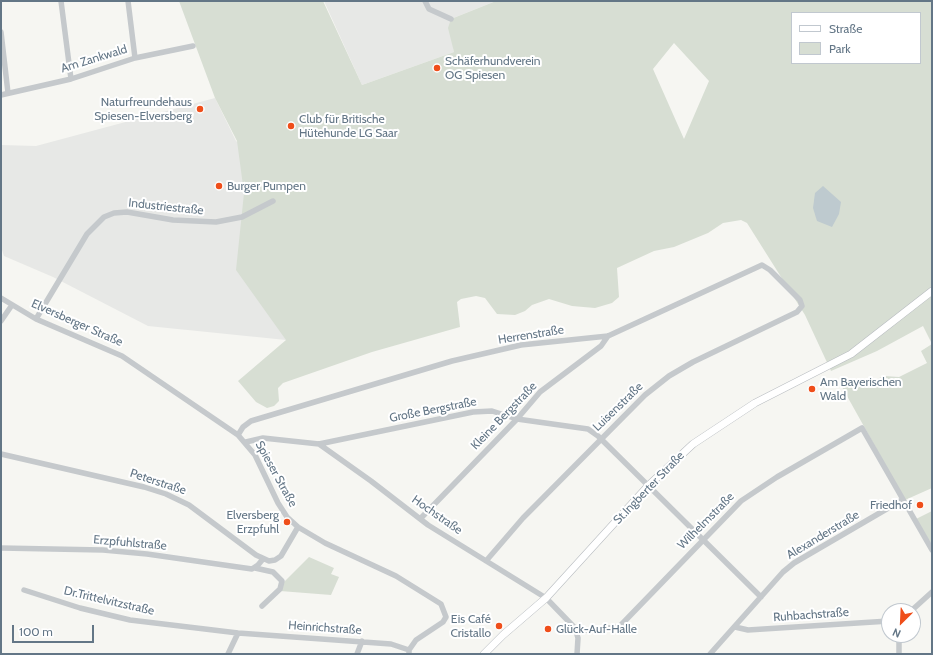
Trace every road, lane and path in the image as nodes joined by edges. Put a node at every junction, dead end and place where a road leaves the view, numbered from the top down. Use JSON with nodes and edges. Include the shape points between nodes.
{"nodes":[{"id":1,"x":62,"y":1,"type":"edge"},
{"id":2,"x":128,"y":1,"type":"edge"},
{"id":3,"x":425,"y":1,"type":"edge"},
{"id":4,"x":451,"y":19,"type":"dead end"},
{"id":5,"x":1,"y":32,"type":"edge"},
{"id":6,"x":193,"y":46,"type":"dead end"},
{"id":7,"x":135,"y":58,"type":"junction"},
{"id":8,"x":71,"y":79,"type":"junction"},
{"id":9,"x":8,"y":93,"type":"junction"},
{"id":10,"x":1,"y":95,"type":"edge"},
{"id":11,"x":273,"y":201,"type":"dead end"},
{"id":12,"x":932,"y":292,"type":"edge"},
{"id":13,"x":1,"y":298,"type":"edge"},
{"id":14,"x":12,"y":305,"type":"junction"},
{"id":15,"x":797,"y":312,"type":"joint"},
{"id":16,"x":36,"y":319,"type":"junction"},
{"id":17,"x":1,"y":321,"type":"edge"},
{"id":18,"x":608,"y":336,"type":"junction"},
{"id":19,"x":122,"y":356,"type":"joint"},
{"id":20,"x":517,"y":419,"type":"junction"},
{"id":21,"x":238,"y":435,"type":"junction"},
{"id":22,"x":602,"y":439,"type":"junction"},
{"id":23,"x":246,"y":442,"type":"junction"},
{"id":24,"x":318,"y":444,"type":"junction"},
{"id":25,"x":1,"y":454,"type":"edge"},
{"id":26,"x":649,"y":485,"type":"junction"},
{"id":27,"x":902,"y":500,"type":"junction"},
{"id":28,"x":421,"y":518,"type":"junction"},
{"id":29,"x":298,"y":527,"type":"junction"},
{"id":30,"x":703,"y":539,"type":"junction"},
{"id":31,"x":1,"y":548,"type":"edge"},
{"id":32,"x":932,"y":550,"type":"edge"},
{"id":33,"x":263,"y":559,"type":"junction"},
{"id":34,"x":486,"y":560,"type":"junction"},
{"id":35,"x":255,"y":568,"type":"junction"},
{"id":36,"x":24,"y":590,"type":"dead end"},
{"id":37,"x":932,"y":592,"type":"edge"},
{"id":38,"x":761,"y":596,"type":"junction"},
{"id":39,"x":546,"y":598,"type":"junction"},
{"id":40,"x":920,"y":603,"type":"edge"},
{"id":41,"x":262,"y":606,"type":"dead end"},
{"id":42,"x":881,"y":622,"type":"edge"},
{"id":43,"x":735,"y":627,"type":"junction"},
{"id":44,"x":577,"y":631,"type":"junction"},
{"id":45,"x":238,"y":633,"type":"junction"},
{"id":46,"x":362,"y":641,"type":"junction"},
{"id":47,"x":899,"y":643,"type":"edge"},
{"id":48,"x":409,"y":652,"type":"edge"},
{"id":49,"x":228,"y":654,"type":"edge"},
{"id":50,"x":357,"y":654,"type":"edge"},
{"id":51,"x":484,"y":654,"type":"edge"},
{"id":52,"x":577,"y":654,"type":"edge"},
{"id":53,"x":710,"y":654,"type":"edge"},
{"id":54,"x":899,"y":654,"type":"edge"}],
"edges":[{"from":1,"to":8,"type":"street"},
{"from":2,"to":7,"type":"street"},
{"from":3,"to":4,"type":"street","via":[[428,9]]},
{"from":5,"to":9,"type":"street"},
{"from":6,"to":7,"type":"street","name":"Am Zankwald"},
{"from":7,"to":8,"type":"street","name":"Am Zankwald"},
{"from":8,"to":9,"type":"street","name":"Am Zankwald"},
{"from":9,"to":10,"type":"street","name":"Am Zankwald"},
{"from":11,"to":16,"type":"street","name":"Industriestraße","via":[[242,217],[216,222],[173,220],[127,212],[104,217],[87,234]]},
{"from":12,"to":26,"type":"main road","name":"St.Ingberter Straße","via":[[866,344],[770,395],[710,431]]},
{"from":13,"to":14,"type":"street","name":"Elversberger Straße"},
{"from":14,"to":16,"type":"street","name":"Elversberger Straße"},
{"from":14,"to":17,"type":"street"},
{"from":15,"to":18,"type":"street","name":"Herrenstraße","via":[[802,306],[800,300],[762,265]]},
{"from":15,"to":22,"type":"street","name":"Luisenstraße","via":[[668,376],[645,395]]},
{"from":16,"to":19,"type":"street","name":"Elversberger Straße"},
{"from":18,"to":20,"type":"street","name":"Kleine Bergstraße","via":[[601,346],[540,392]]},
{"from":18,"to":21,"type":"street","name":"Herrenstraße","via":[[521,345],[452,361],[251,421]]},
{"from":19,"to":21,"type":"street","name":"Spieser Straße"},
{"from":20,"to":22,"type":"street","name":"Große Bergstraße","via":[[588,429]]},
{"from":20,"to":24,"type":"street","name":"Große Bergstraße","via":[[492,411],[473,412]]},
{"from":20,"to":28,"type":"street","name":"Kleine Bergstraße"},
{"from":21,"to":23,"type":"street","name":"Spieser Straße"},
{"from":22,"to":26,"type":"street","name":"Große Bergstraße"},
{"from":22,"to":34,"type":"street","name":"Luisenstraße","via":[[523,518]]},
{"from":23,"to":24,"type":"street","name":"Große Bergstraße","via":[[263,438]]},
{"from":23,"to":29,"type":"street","name":"Spieser Straße","via":[[256,454],[278,503],[287,517]]},
{"from":24,"to":28,"type":"street","name":"Hochstraße"},
{"from":25,"to":33,"type":"street","name":"Peterstraße","via":[[144,487],[171,496],[193,507]]},
{"from":26,"to":30,"type":"street","name":"Große Bergstraße"},
{"from":26,"to":39,"type":"main road","name":"St.Ingberter Straße"},
{"from":27,"to":30,"type":"street","name":"Wilhelmstraße","via":[[862,428],[756,489],[741,500]]},
{"from":27,"to":32,"type":"street"},
{"from":27,"to":38,"type":"street","name":"Alexanderstraße","via":[[794,564]]},
{"from":28,"to":34,"type":"street","name":"Hochstraße","via":[[428,525]]},
{"from":29,"to":33,"type":"street","via":[[278,559]]},
{"from":29,"to":48,"type":"street","name":"Spieser Straße","via":[[396,576],[441,604],[446,617],[443,622],[416,640]]},
{"from":30,"to":38,"type":"street","name":"Große Bergstraße"},
{"from":30,"to":44,"type":"street","name":"Wilhelmstraße","via":[[619,627]]},
{"from":31,"to":35,"type":"street","name":"Erzpfuhlstraße","via":[[103,550]]},
{"from":33,"to":35,"type":"street"},
{"from":34,"to":39,"type":"street","name":"Hochstraße"},
{"from":35,"to":41,"type":"street","name":"Erzpfuhlstraße","via":[[273,572],[282,581],[280,589]]},
{"from":36,"to":45,"type":"street","name":"Dr.Trittelvitzstraße","via":[[80,608],[130,620]]},
{"from":37,"to":40,"type":"street"},
{"from":38,"to":43,"type":"street","name":"Alexanderstraße"},
{"from":39,"to":44,"type":"street","name":"Hochstraße"},
{"from":39,"to":51,"type":"main road","name":"St.Ingberter Straße","via":[[502,634]]},
{"from":42,"to":43,"type":"street","name":"Ruhbachstraße","via":[[748,630]]},
{"from":43,"to":53,"type":"street","name":"Alexanderstraße"},
{"from":44,"to":52,"type":"street"},
{"from":45,"to":46,"type":"street","name":"Heinrichstraße"},
{"from":45,"to":49,"type":"street"},
{"from":46,"to":48,"type":"street","name":"Heinrichstraße","via":[[391,644]]},
{"from":46,"to":50,"type":"street"},
{"from":47,"to":54,"type":"street"}]}
